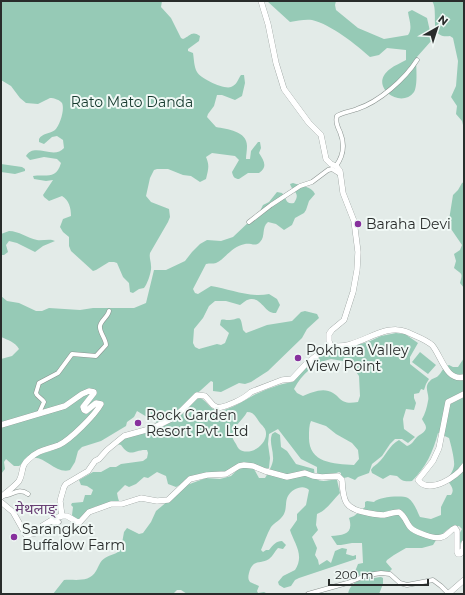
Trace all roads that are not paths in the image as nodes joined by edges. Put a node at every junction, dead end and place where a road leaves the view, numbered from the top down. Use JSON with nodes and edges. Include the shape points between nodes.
{"nodes":[{"id":1,"x":261,"y":1,"type":"edge"},
{"id":2,"x":417,"y":60,"type":"dead end"},
{"id":3,"x":336,"y":166,"type":"junction"},
{"id":4,"x":340,"y":174,"type":"junction"},
{"id":5,"x":249,"y":222,"type":"dead end"},
{"id":6,"x":109,"y":311,"type":"dead end"},
{"id":7,"x":330,"y":345,"type":"junction"},
{"id":8,"x":464,"y":377,"type":"edge"},
{"id":9,"x":464,"y":394,"type":"edge"},
{"id":10,"x":39,"y":413,"type":"junction"},
{"id":11,"x":1,"y":424,"type":"edge"},
{"id":12,"x":464,"y":466,"type":"edge"},
{"id":13,"x":28,"y":494,"type":"dead end"},
{"id":14,"x":1,"y":497,"type":"edge"},
{"id":15,"x":1,"y":502,"type":"edge"},
{"id":16,"x":62,"y":516,"type":"junction"},
{"id":17,"x":50,"y":522,"type":"junction"},
{"id":18,"x":59,"y":522,"type":"dead end"},
{"id":19,"x":464,"y":544,"type":"edge"},
{"id":20,"x":464,"y":580,"type":"edge"},
{"id":21,"x":308,"y":594,"type":"edge"},
{"id":22,"x":448,"y":594,"type":"edge"}],
"edges":[{"from":1,"to":3,"type":"street","via":[[284,89],[321,135],[326,159]]},
{"from":2,"to":3,"type":"street","via":[[407,74],[384,93],[363,107],[337,116],[336,122],[343,150]]},
{"from":3,"to":4,"type":"street"},
{"from":4,"to":5,"type":"street","via":[[332,169],[328,170],[271,205]]},
{"from":4,"to":7,"type":"street","via":[[343,193],[354,221],[357,266],[349,306],[344,320],[330,334]]},
{"from":6,"to":10,"type":"street","via":[[100,324],[106,345],[96,356],[72,354],[58,373],[39,383],[36,393],[44,402]]},
{"from":7,"to":8,"type":"street","via":[[353,344],[388,330],[402,330],[430,344],[451,375]]},
{"from":7,"to":16,"type":"street","via":[[292,379],[282,380],[251,392],[235,402],[218,408],[206,396],[197,395],[171,419],[152,428],[124,436],[95,461],[88,471],[66,484],[60,501]]},
{"from":9,"to":12,"type":"street","via":[[448,402],[439,448],[433,461],[418,480],[428,485],[439,485]]},
{"from":10,"to":11,"type":"street"},
{"from":10,"to":14,"type":"street","via":[[65,406],[89,391],[94,393],[83,407],[84,410],[98,402],[100,404],[80,429],[61,444],[40,451],[27,461],[22,467],[19,481]]},
{"from":13,"to":14,"type":"street","via":[[24,491],[15,492]]},
{"from":15,"to":17,"type":"street","via":[[12,512],[26,535],[36,533]]},
{"from":16,"to":17,"type":"street"},
{"from":16,"to":19,"type":"street","via":[[79,523],[88,512],[111,504],[122,504],[141,498],[165,501],[190,479],[226,474],[239,466],[248,465],[287,477],[305,473],[322,477],[338,476],[342,480],[345,501],[357,511],[383,515],[399,512],[414,531],[434,537],[442,538],[455,528],[458,554],[462,553]]},
{"from":17,"to":18,"type":"street"},
{"from":20,"to":22,"type":"street"},
{"from":21,"to":22,"type":"street","via":[[381,573],[390,574],[400,583],[407,585],[433,580]]}]}
